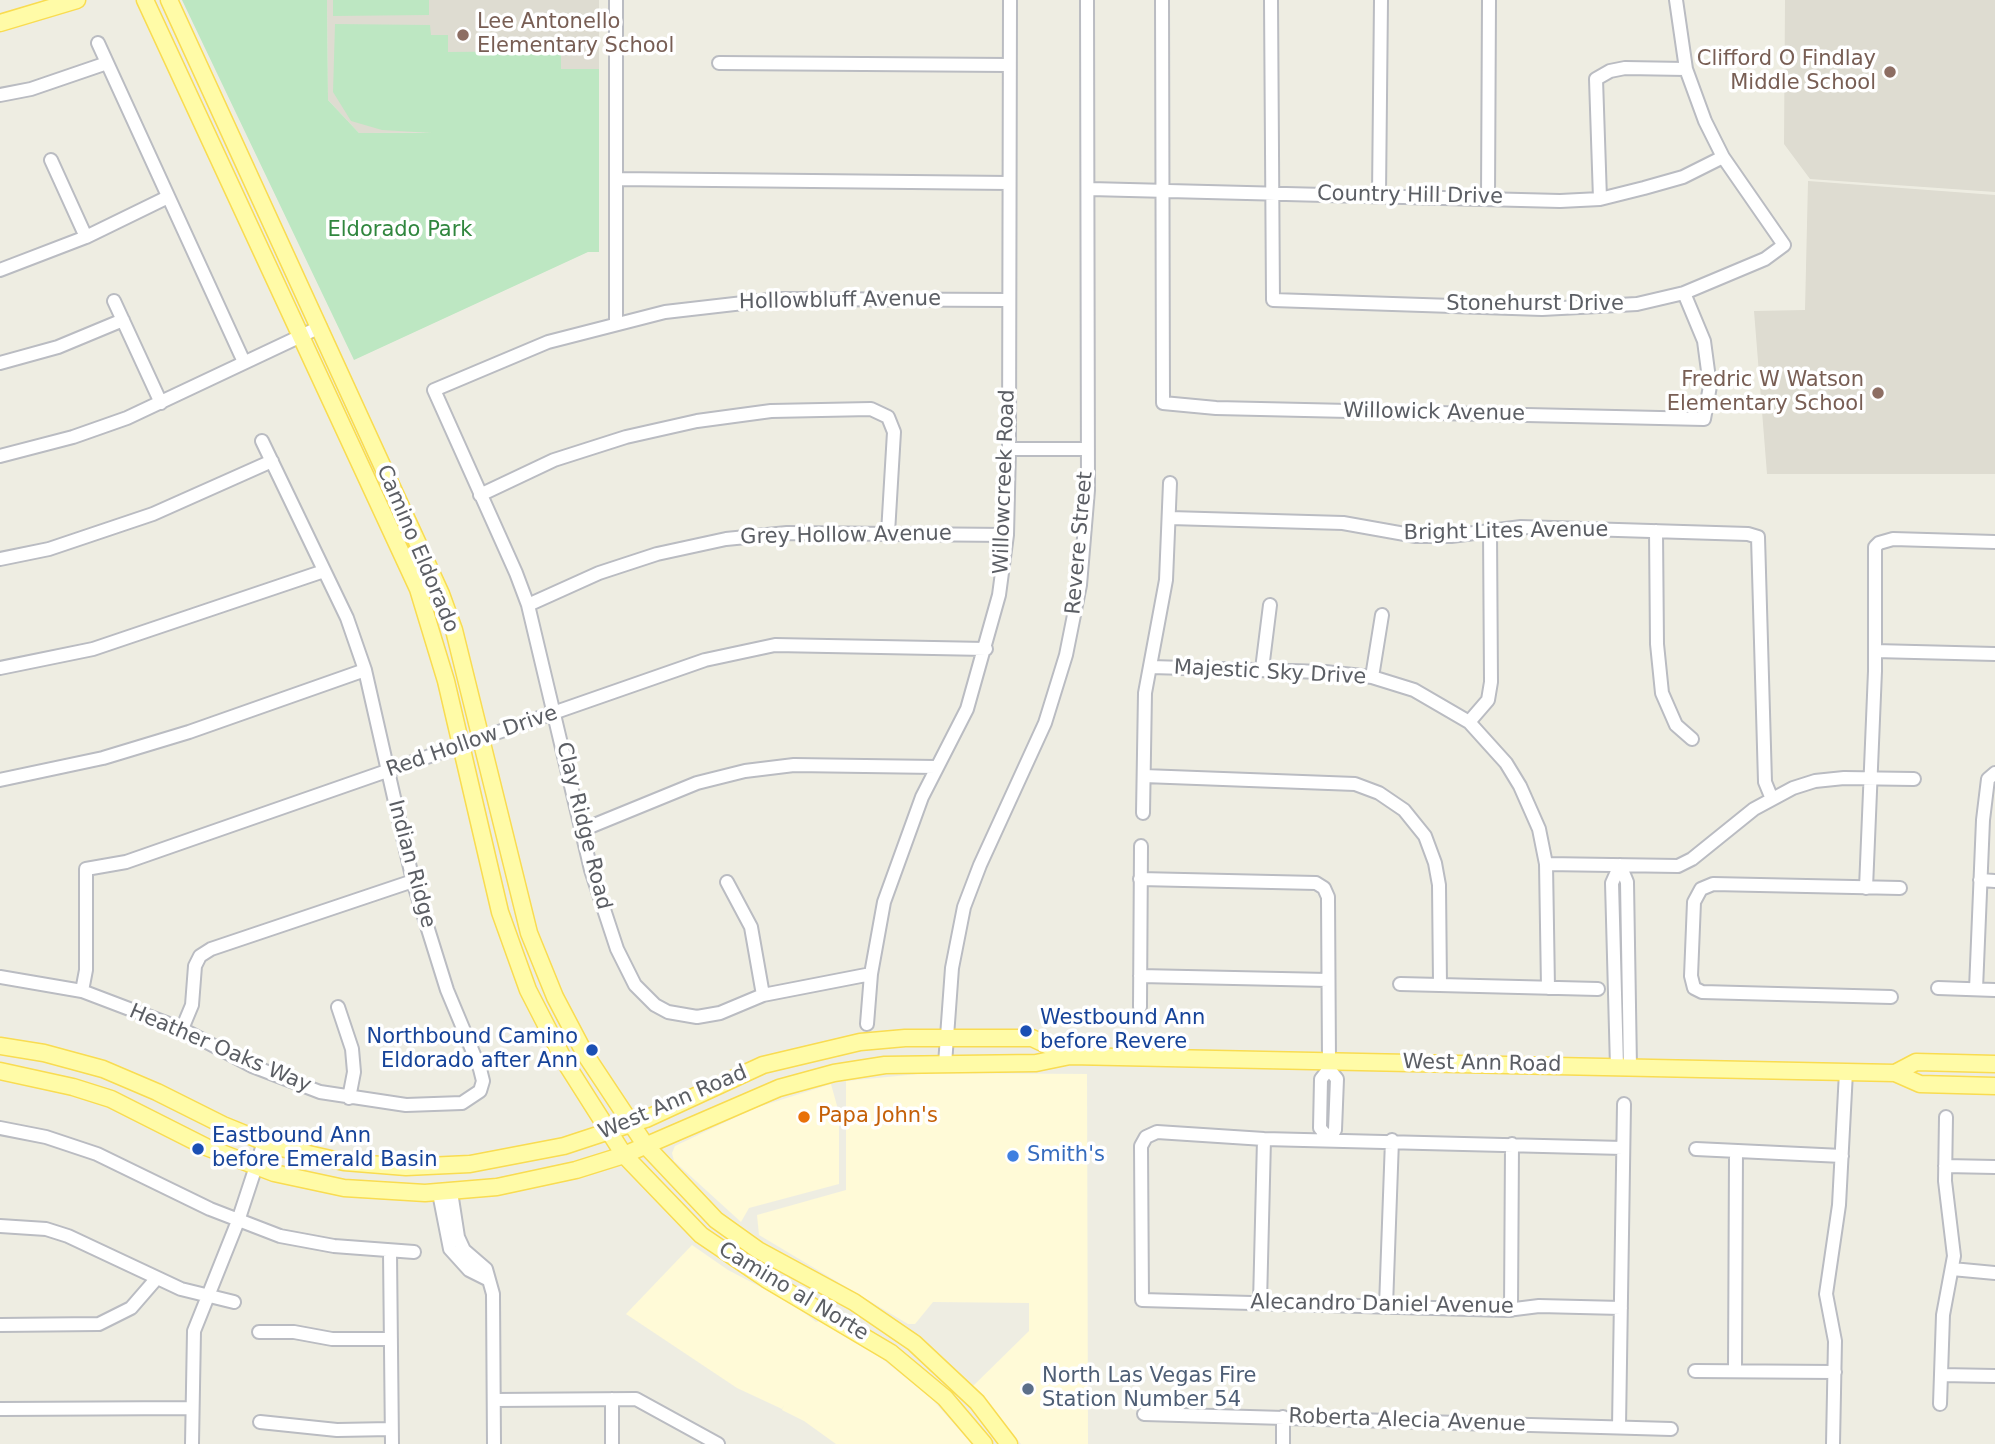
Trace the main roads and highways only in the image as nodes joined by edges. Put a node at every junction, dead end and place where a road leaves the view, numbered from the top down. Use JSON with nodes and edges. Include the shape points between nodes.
{"nodes":[{"id":1,"x":77,"y":0,"type":"edge"},
{"id":2,"x":145,"y":0,"type":"edge"},
{"id":3,"x":169,"y":0,"type":"edge"},
{"id":4,"x":0,"y":23,"type":"edge"},
{"id":5,"x":0,"y":1046,"type":"edge"},
{"id":6,"x":1070,"y":1055,"type":"junction"},
{"id":7,"x":1995,"y":1064,"type":"edge"},
{"id":8,"x":0,"y":1071,"type":"edge"},
{"id":9,"x":1895,"y":1073,"type":"junction"},
{"id":10,"x":1995,"y":1086,"type":"edge"},
{"id":11,"x":630,"y":1125,"type":"junction"},
{"id":12,"x":609,"y":1132,"type":"junction"},
{"id":13,"x":646,"y":1146,"type":"junction"},
{"id":14,"x":624,"y":1155,"type":"junction"},
{"id":15,"x":738,"y":1262,"type":"junction"},
{"id":16,"x":824,"y":1286,"type":"junction"},
{"id":17,"x":815,"y":1306,"type":"junction"},
{"id":18,"x":882,"y":1320,"type":"junction"},
{"id":19,"x":984,"y":1444,"type":"edge"},
{"id":20,"x":1009,"y":1444,"type":"edge"}],
"edges":[{"from":1,"to":4,"type":"main road"},
{"from":2,"to":12,"type":"main road","name":"Camino Eldorado","via":[[418,589],[438,651],[512,951],[565,1062]]},
{"from":3,"to":11,"type":"main road","name":"Camino Eldorado","via":[[441,594],[454,630],[520,901],[540,961],[580,1044]]},
{"from":5,"to":12,"type":"main road","name":"West Ann Road","via":[[65,1058],[112,1073],[264,1142],[344,1162],[424,1167],[495,1160]]},
{"from":6,"to":9,"type":"main road","name":"West Ann Road","via":[[1329,1065]]},
{"from":6,"to":11,"type":"main road","name":"West Ann Road","via":[[1032,1038],[871,1041],[781,1059]]},
{"from":6,"to":13,"type":"main road","name":"West Ann Road","via":[[1036,1063],[866,1067],[795,1082]]},
{"from":7,"to":9,"type":"main road","name":"West Ann Road","via":[[1916,1062]]},
{"from":8,"to":14,"type":"main road","name":"West Ann Road","via":[[111,1099],[256,1167],[344,1188],[445,1192],[540,1178]]},
{"from":9,"to":10,"type":"main road","name":"West Ann Road","via":[[1920,1084]]},
{"from":11,"to":12,"type":"main road","name":"West Ann Road"},
{"from":11,"to":13,"type":"main road","name":"Camino Eldorado"},
{"from":12,"to":14,"type":"main road","name":"Camino al Norte"},
{"from":13,"to":14,"type":"main road","name":"West Ann Road"},
{"from":13,"to":16,"type":"main road","name":"Camino al Norte","via":[[716,1220],[749,1245]]},
{"from":14,"to":15,"type":"main road","name":"Camino al Norte","via":[[701,1235]]},
{"from":15,"to":16,"type":"main road","via":[[766,1268],[796,1284],[814,1289]]},
{"from":15,"to":17,"type":"main road","name":"Camino al Norte"},
{"from":16,"to":18,"type":"main road","name":"Camino al Norte"},
{"from":17,"to":18,"type":"main road","via":[[828,1301],[866,1321]]},
{"from":17,"to":19,"type":"main road","name":"Camino al Norte","via":[[917,1372]]},
{"from":18,"to":20,"type":"main road","name":"Camino al Norte","via":[[954,1378]]}]}
